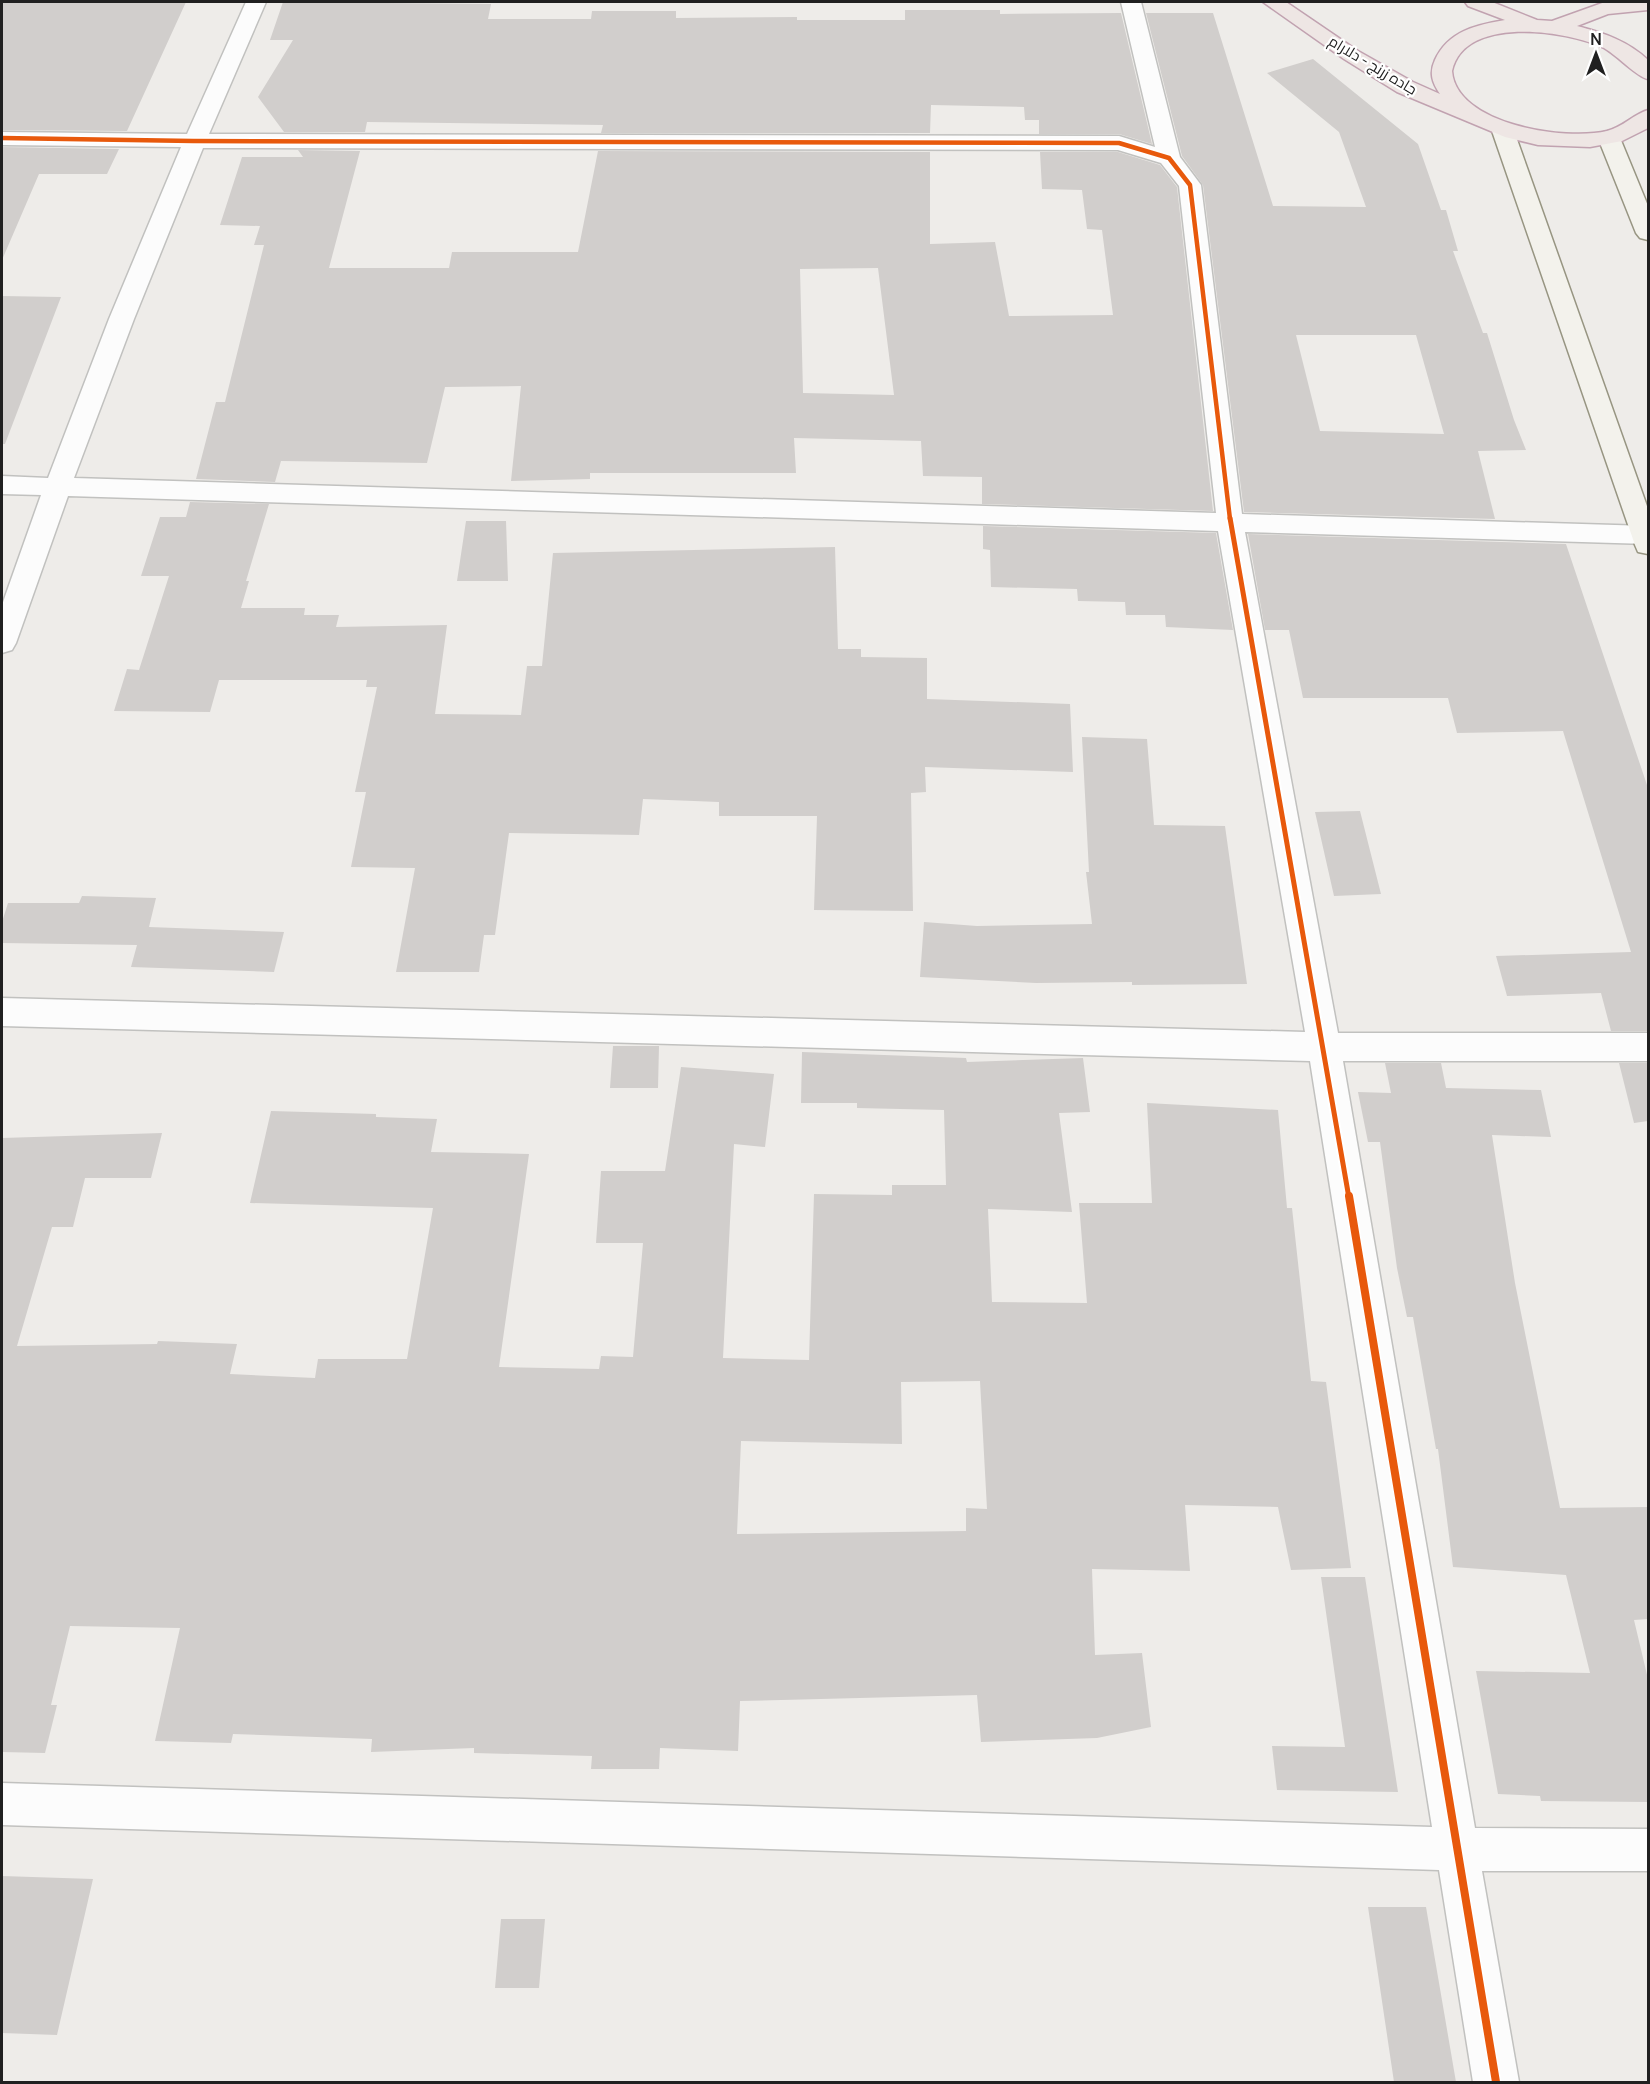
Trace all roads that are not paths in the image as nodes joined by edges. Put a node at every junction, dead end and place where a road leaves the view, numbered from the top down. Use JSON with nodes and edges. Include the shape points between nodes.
{"nodes":[{"id":1,"x":256,"y":2,"type":"edge"},
{"id":2,"x":1131,"y":2,"type":"edge"},
{"id":3,"x":1273,"y":2,"type":"edge"},
{"id":4,"x":1475,"y":2,"type":"edge"},
{"id":5,"x":1648,"y":4,"type":"edge"},
{"id":6,"x":1547,"y":26,"type":"junction"},
{"id":7,"x":1646,"y":61,"type":"edge"},
{"id":8,"x":1648,"y":117,"type":"edge"},
{"id":9,"x":1480,"y":118,"type":"junction"},
{"id":10,"x":1503,"y":131,"type":"junction"},
{"id":11,"x":2,"y":138,"type":"edge"},
{"id":12,"x":1609,"y":138,"type":"junction"},
{"id":13,"x":193,"y":141,"type":"junction"},
{"id":14,"x":1169,"y":158,"type":"junction"},
{"id":15,"x":1648,"y":233,"type":"edge"},
{"id":16,"x":2,"y":485,"type":"edge"},
{"id":17,"x":56,"y":485,"type":"junction"},
{"id":18,"x":1230,"y":521,"type":"junction"},
{"id":19,"x":1647,"y":538,"type":"edge"},
{"id":20,"x":2,"y":642,"type":"edge"},
{"id":21,"x":2,"y":1012,"type":"edge"},
{"id":22,"x":1324,"y":1047,"type":"junction"},
{"id":23,"x":1648,"y":1047,"type":"edge"},
{"id":24,"x":2,"y":1804,"type":"edge"},
{"id":25,"x":1457,"y":1849,"type":"junction"},
{"id":26,"x":1648,"y":1850,"type":"edge"},
{"id":27,"x":1496,"y":2082,"type":"edge"}],
"edges":[{"from":1,"to":13,"type":"street"},
{"from":2,"to":14,"type":"street"},
{"from":3,"to":9,"type":"highway","name":"جاده زرنج - دلارام","via":[[1405,87]]},
{"from":4,"to":6,"type":"highway"},
{"from":5,"to":6,"type":"highway","via":[[1605,8]]},
{"from":6,"to":7,"type":"highway","via":[[1588,35]]},
{"from":6,"to":9,"type":"highway","via":[[1481,31],[1460,41],[1446,54],[1441,69],[1445,86],[1458,103]]},
{"from":8,"to":12,"type":"highway","via":[[1634,129]]},
{"from":9,"to":10,"type":"highway"},
{"from":10,"to":12,"type":"highway","via":[[1542,139]]},
{"from":10,"to":19,"type":"main road"},
{"from":11,"to":13,"type":"street"},
{"from":12,"to":15,"type":"main road"},
{"from":13,"to":14,"type":"street","via":[[1119,143]]},
{"from":13,"to":17,"type":"street"},
{"from":14,"to":18,"type":"street","via":[[1190,185]]},
{"from":16,"to":17,"type":"street"},
{"from":17,"to":18,"type":"street"},
{"from":17,"to":20,"type":"street"},
{"from":18,"to":19,"type":"street"},
{"from":18,"to":22,"type":"street"},
{"from":21,"to":22,"type":"street"},
{"from":22,"to":23,"type":"street"},
{"from":22,"to":25,"type":"street"},
{"from":24,"to":25,"type":"street"},
{"from":25,"to":26,"type":"street"},
{"from":25,"to":27,"type":"street"}]}
